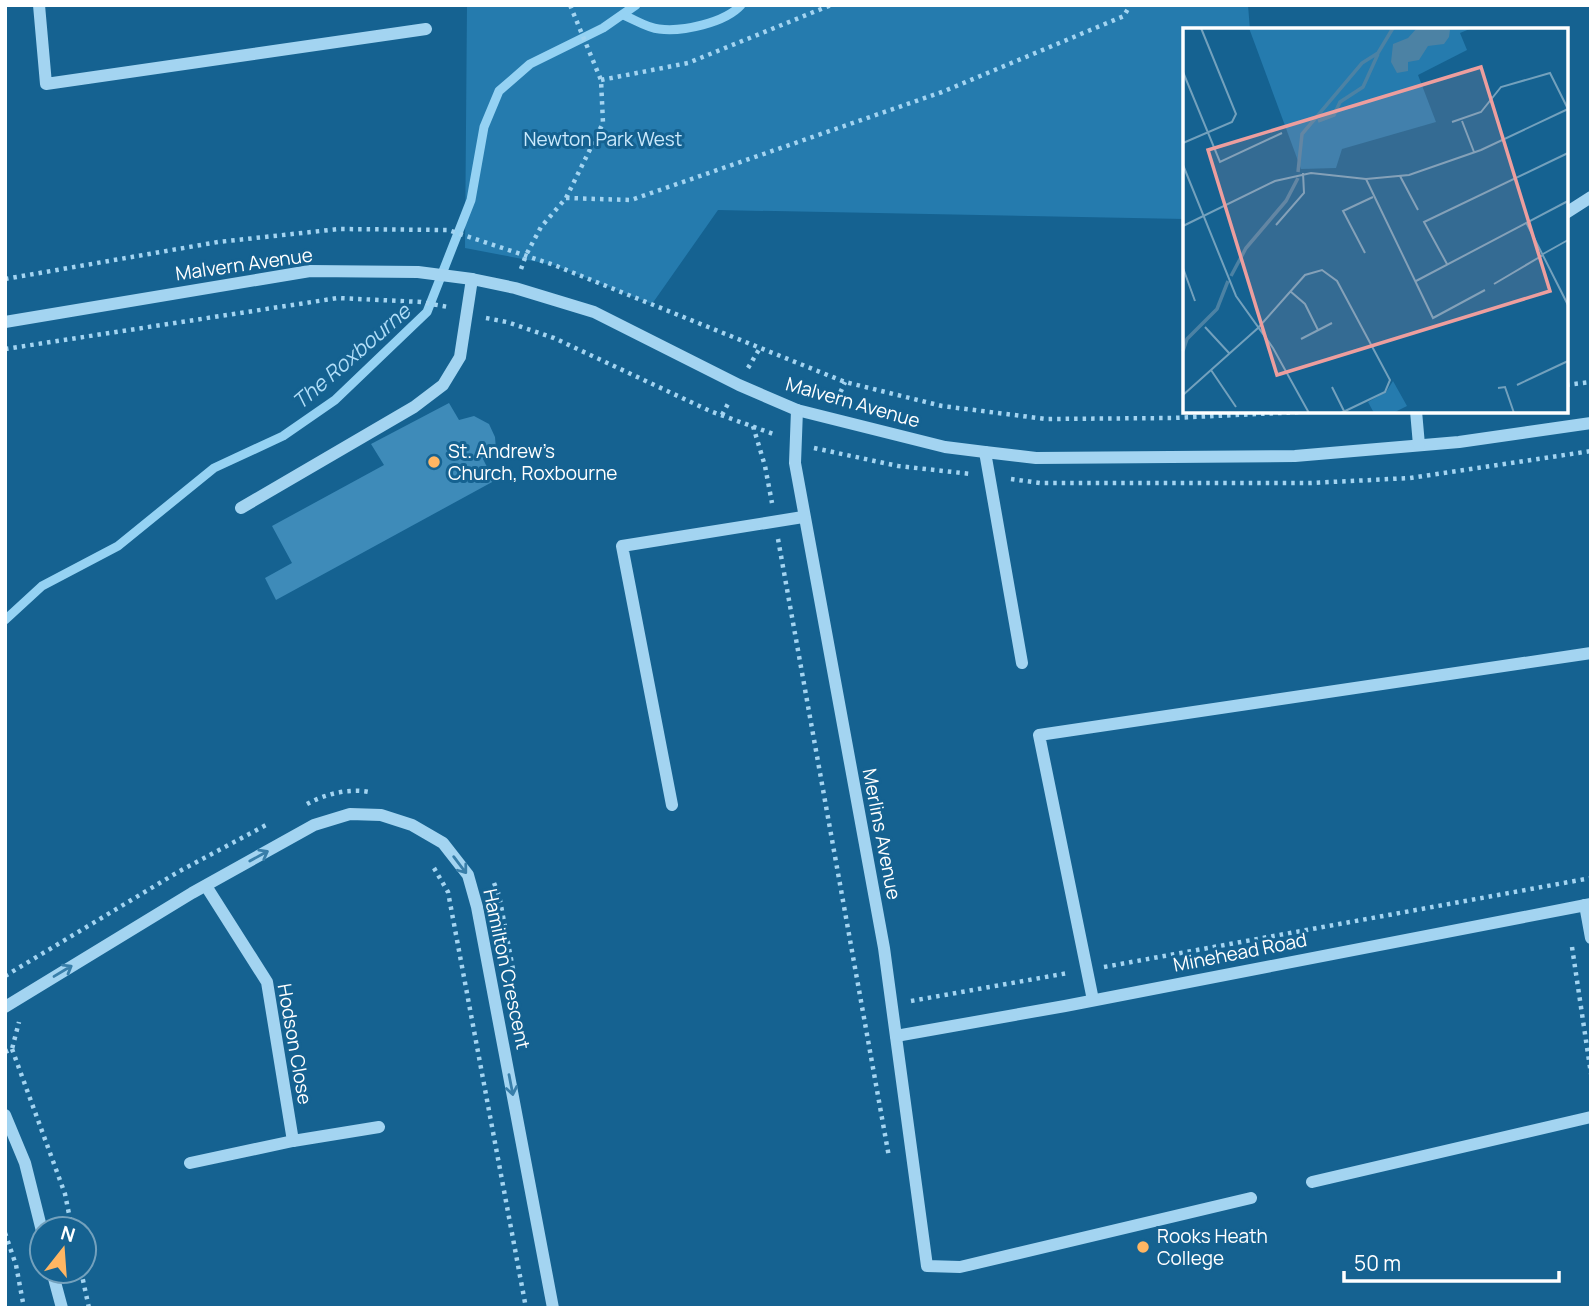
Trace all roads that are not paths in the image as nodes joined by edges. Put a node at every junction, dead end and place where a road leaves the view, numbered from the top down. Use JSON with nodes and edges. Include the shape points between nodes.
{"nodes":[{"id":1,"x":39,"y":5,"type":"edge"},
{"id":2,"x":426,"y":29,"type":"dead end"},
{"id":3,"x":1591,"y":197,"type":"edge"},
{"id":4,"x":1568,"y":212,"type":"edge"},
{"id":5,"x":472,"y":279,"type":"junction"},
{"id":6,"x":5,"y":322,"type":"edge"},
{"id":7,"x":797,"y":410,"type":"junction"},
{"id":8,"x":1416,"y":413,"type":"edge"},
{"id":9,"x":1591,"y":423,"type":"edge"},
{"id":10,"x":1419,"y":445,"type":"junction"},
{"id":11,"x":985,"y":452,"type":"junction"},
{"id":12,"x":241,"y":508,"type":"dead end"},
{"id":13,"x":803,"y":517,"type":"junction"},
{"id":14,"x":1591,"y":653,"type":"edge"},
{"id":15,"x":1022,"y":663,"type":"dead end"},
{"id":16,"x":672,"y":805,"type":"dead end"},
{"id":17,"x":206,"y":886,"type":"junction"},
{"id":18,"x":1588,"y":904,"type":"edge"},
{"id":19,"x":1591,"y":938,"type":"edge"},
{"id":20,"x":1093,"y":1000,"type":"junction"},
{"id":21,"x":5,"y":1007,"type":"edge"},
{"id":22,"x":896,"y":1036,"type":"junction"},
{"id":23,"x":5,"y":1115,"type":"edge"},
{"id":24,"x":1591,"y":1117,"type":"edge"},
{"id":25,"x":379,"y":1127,"type":"dead end"},
{"id":26,"x":293,"y":1141,"type":"junction"},
{"id":27,"x":190,"y":1163,"type":"dead end"},
{"id":28,"x":1312,"y":1182,"type":"dead end"},
{"id":29,"x":1251,"y":1198,"type":"dead end"},
{"id":30,"x":38,"y":1215,"type":"edge"},
{"id":31,"x":56,"y":1285,"type":"edge"},
{"id":32,"x":62,"y":1308,"type":"edge"},
{"id":33,"x":553,"y":1308,"type":"edge"}],
"edges":[{"from":1,"to":2,"type":"street","via":[[46,84]]},
{"from":3,"to":4,"type":"street"},
{"from":5,"to":6,"type":"street","name":"Malvern Avenue","via":[[418,272],[310,271]]},
{"from":5,"to":7,"type":"street","name":"Malvern Avenue","via":[[594,312]]},
{"from":5,"to":12,"type":"street","via":[[460,357],[443,385],[414,407]]},
{"from":7,"to":11,"type":"street","name":"Malvern Avenue"},
{"from":7,"to":13,"type":"street","name":"Merlins Avenue","via":[[795,463]]},
{"from":8,"to":10,"type":"street"},
{"from":9,"to":10,"type":"street","name":"Malvern Avenue"},
{"from":10,"to":11,"type":"street","name":"Malvern Avenue","via":[[1295,456],[1036,458]]},
{"from":11,"to":15,"type":"street"},
{"from":13,"to":16,"type":"street","via":[[622,546]]},
{"from":13,"to":22,"type":"street","name":"Merlins Avenue"},
{"from":14,"to":20,"type":"street","via":[[1039,735]]},
{"from":21,"to":17,"type":"street","name":"Hamilton Crescent","one_way":true},
{"from":17,"to":26,"type":"street","name":"Hodson Close","via":[[267,982]]},
{"from":17,"to":33,"type":"street","name":"Hamilton Crescent","one_way":true,"via":[[314,825],[350,814],[381,815],[412,825],[443,843],[468,875],[477,907]]},
{"from":18,"to":19,"type":"street"},
{"from":18,"to":20,"type":"street","name":"Minehead Road"},
{"from":20,"to":22,"type":"street","name":"Minehead Road"},
{"from":22,"to":29,"type":"street","name":"Merlins Avenue","via":[[927,1266],[960,1267]]},
{"from":23,"to":30,"type":"street","via":[[25,1163]]},
{"from":24,"to":28,"type":"street"},
{"from":25,"to":26,"type":"street"},
{"from":26,"to":27,"type":"street"},
{"from":31,"to":32,"type":"street"}]}
